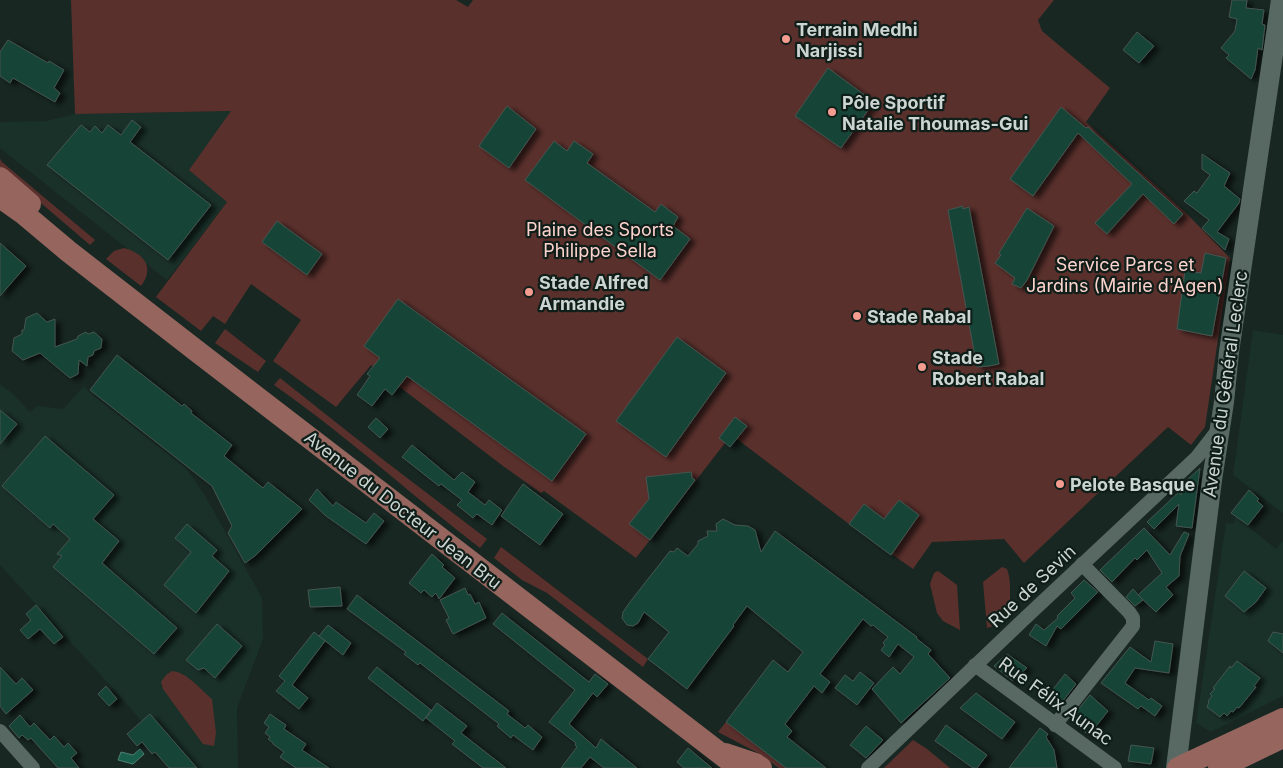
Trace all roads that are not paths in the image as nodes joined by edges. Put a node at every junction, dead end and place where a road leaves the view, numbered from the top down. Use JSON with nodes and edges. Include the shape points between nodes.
{"nodes":[{"id":1,"x":1281,"y":0,"type":"edge"},
{"id":2,"x":0,"y":178,"type":"edge"},
{"id":3,"x":0,"y":186,"type":"edge"},
{"id":4,"x":0,"y":198,"type":"edge"},
{"id":5,"x":35,"y":209,"type":"junction"},
{"id":6,"x":68,"y":251,"type":"junction"},
{"id":7,"x":1219,"y":429,"type":"junction"},
{"id":8,"x":1082,"y":564,"type":"junction"},
{"id":9,"x":975,"y":665,"type":"junction"},
{"id":10,"x":1283,"y":719,"type":"edge"},
{"id":11,"x":1056,"y":725,"type":"junction"},
{"id":12,"x":0,"y":731,"type":"edge"},
{"id":13,"x":1283,"y":737,"type":"edge"},
{"id":14,"x":717,"y":751,"type":"junction"},
{"id":15,"x":33,"y":768,"type":"edge"},
{"id":16,"x":739,"y":768,"type":"edge"},
{"id":17,"x":761,"y":768,"type":"edge"},
{"id":18,"x":868,"y":768,"type":"edge"},
{"id":19,"x":1115,"y":768,"type":"edge"},
{"id":20,"x":1177,"y":768,"type":"edge"},
{"id":21,"x":1219,"y":768,"type":"edge"}],
"edges":[{"from":1,"to":7,"type":"street","name":"Avenue du Général Leclerc"},
{"from":2,"to":5,"type":"main road","name":"Avenue du Docteur Jean Bru"},
{"from":3,"to":5,"type":"street"},
{"from":4,"to":6,"type":"main road","name":"Avenue du Docteur Jean Bru"},
{"from":5,"to":6,"type":"main road","name":"Avenue du Docteur Jean Bru","via":[[56,230]]},
{"from":6,"to":14,"type":"main road","name":"Avenue du Docteur Jean Bru"},
{"from":7,"to":8,"type":"street","name":"Rue de Sevin","via":[[1197,457]]},
{"from":7,"to":20,"type":"street","name":"Avenue du Général Leclerc"},
{"from":8,"to":9,"type":"street","name":"Rue de Sevin"},
{"from":8,"to":11,"type":"street","via":[[1129,612],[1133,626]]},
{"from":9,"to":11,"type":"street","name":"Rue Félix Aunac"},
{"from":9,"to":18,"type":"street","name":"Rue de Sevin"},
{"from":10,"to":20,"type":"main road"},
{"from":11,"to":19,"type":"street","name":"Rue Félix Aunac"},
{"from":12,"to":15,"type":"street"},
{"from":13,"to":21,"type":"main road"},
{"from":14,"to":16,"type":"main road","name":"Avenue du Docteur Jean Bru"},
{"from":14,"to":17,"type":"main road"}]}
